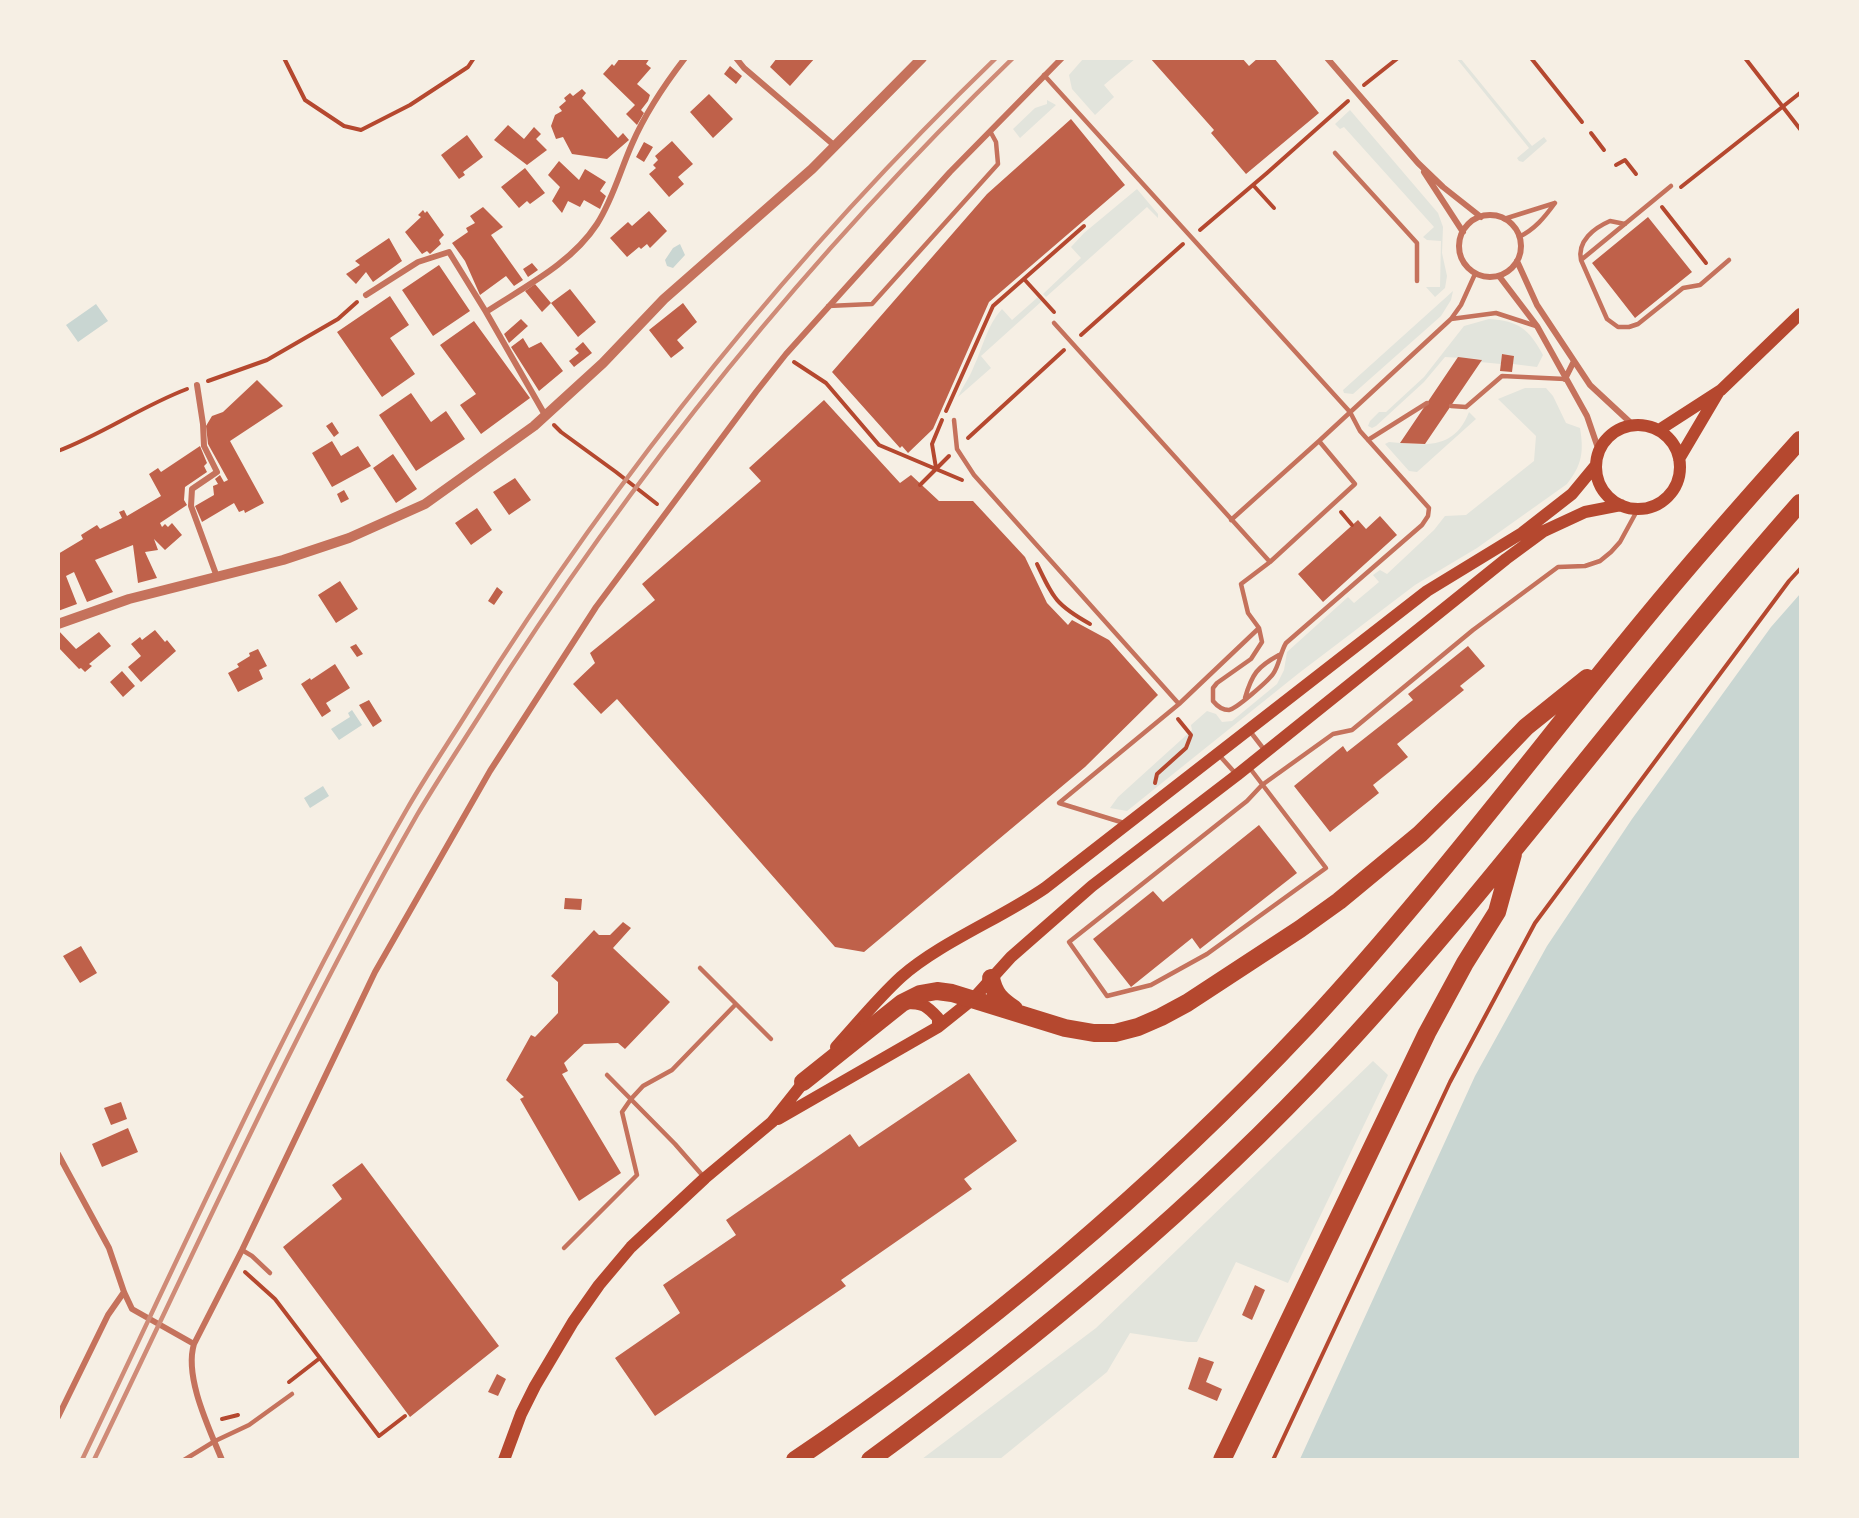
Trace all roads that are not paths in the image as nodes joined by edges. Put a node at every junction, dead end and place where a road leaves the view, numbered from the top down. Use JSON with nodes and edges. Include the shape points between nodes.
{"nodes":[{"id":1,"x":685,"y":58,"type":"edge"},
{"id":2,"x":736,"y":58,"type":"edge"},
{"id":3,"x":922,"y":58,"type":"edge"},
{"id":4,"x":1062,"y":58,"type":"edge"},
{"id":5,"x":1327,"y":58,"type":"edge"},
{"id":6,"x":1044,"y":75,"type":"junction"},
{"id":7,"x":990,"y":131,"type":"junction"},
{"id":8,"x":835,"y":146,"type":"junction"},
{"id":9,"x":1335,"y":153,"type":"dead end"},
{"id":10,"x":1418,"y":162,"type":"junction"},
{"id":11,"x":1671,"y":186,"type":"dead end"},
{"id":12,"x":1481,"y":217,"type":"junction"},
{"id":13,"x":1504,"y":219,"type":"junction"},
{"id":14,"x":1625,"y":224,"type":"junction"},
{"id":15,"x":1463,"y":232,"type":"junction"},
{"id":16,"x":1519,"y":237,"type":"junction"},
{"id":17,"x":1581,"y":260,"type":"junction"},
{"id":18,"x":1729,"y":260,"type":"dead end"},
{"id":19,"x":1517,"y":261,"type":"junction"},
{"id":20,"x":1475,"y":274,"type":"junction"},
{"id":21,"x":1499,"y":276,"type":"junction"},
{"id":22,"x":1417,"y":281,"type":"dead end"},
{"id":23,"x":366,"y":294,"type":"road end"},
{"id":24,"x":828,"y":306,"type":"junction"},
{"id":25,"x":486,"y":312,"type":"junction"},
{"id":26,"x":1800,"y":314,"type":"edge"},
{"id":27,"x":1451,"y":319,"type":"junction"},
{"id":28,"x":1054,"y":323,"type":"dead end"},
{"id":29,"x":1537,"y":326,"type":"junction"},
{"id":30,"x":1574,"y":361,"type":"junction"},
{"id":31,"x":1565,"y":379,"type":"junction"},
{"id":32,"x":197,"y":385,"type":"road end"},
{"id":33,"x":1721,"y":390,"type":"junction"},
{"id":34,"x":1427,"y":403,"type":"dead end"},
{"id":35,"x":1451,"y":406,"type":"dead end"},
{"id":36,"x":1350,"y":412,"type":"junction"},
{"id":37,"x":545,"y":415,"type":"junction"},
{"id":38,"x":954,"y":420,"type":"dead end"},
{"id":39,"x":1633,"y":425,"type":"junction"},
{"id":40,"x":1659,"y":430,"type":"junction"},
{"id":41,"x":1368,"y":440,"type":"junction"},
{"id":42,"x":1800,"y":440,"type":"edge"},
{"id":43,"x":1319,"y":441,"type":"junction"},
{"id":44,"x":1599,"y":451,"type":"junction"},
{"id":45,"x":1679,"y":459,"type":"junction"},
{"id":46,"x":1596,"y":465,"type":"junction"},
{"id":47,"x":1800,"y":503,"type":"edge"},
{"id":48,"x":1622,"y":505,"type":"junction"},
{"id":49,"x":1638,"y":509,"type":"junction"},
{"id":50,"x":1231,"y":520,"type":"junction"},
{"id":51,"x":1270,"y":562,"type":"junction"},
{"id":52,"x":217,"y":577,"type":"junction"},
{"id":53,"x":58,"y":624,"type":"edge"},
{"id":54,"x":1259,"y":628,"type":"junction"},
{"id":55,"x":1279,"y":655,"type":"junction"},
{"id":56,"x":1614,"y":657,"type":"junction"},
{"id":57,"x":1245,"y":698,"type":"junction"},
{"id":58,"x":1179,"y":704,"type":"junction"},
{"id":59,"x":1249,"y":729,"type":"junction"},
{"id":60,"x":1266,"y":752,"type":"junction"},
{"id":61,"x":1217,"y":753,"type":"junction"},
{"id":62,"x":1248,"y":766,"type":"junction"},
{"id":63,"x":1237,"y":775,"type":"junction"},
{"id":64,"x":1262,"y":785,"type":"junction"},
{"id":65,"x":1126,"y":824,"type":"junction"},
{"id":66,"x":1515,"y":848,"type":"junction"},
{"id":67,"x":700,"y":968,"type":"dead end"},
{"id":68,"x":991,"y":978,"type":"junction"},
{"id":69,"x":973,"y":999,"type":"junction"},
{"id":70,"x":902,"y":1003,"type":"junction"},
{"id":71,"x":736,"y":1004,"type":"junction"},
{"id":72,"x":1023,"y":1014,"type":"junction"},
{"id":73,"x":938,"y":1028,"type":"junction"},
{"id":74,"x":771,"y":1039,"type":"dead end"},
{"id":75,"x":607,"y":1075,"type":"dead end"},
{"id":76,"x":803,"y":1082,"type":"junction"},
{"id":77,"x":631,"y":1099,"type":"junction"},
{"id":78,"x":772,"y":1122,"type":"junction"},
{"id":79,"x":58,"y":1154,"type":"edge"},
{"id":80,"x":705,"y":1178,"type":"junction"},
{"id":81,"x":564,"y":1248,"type":"dead end"},
{"id":82,"x":242,"y":1250,"type":"junction"},
{"id":83,"x":270,"y":1273,"type":"dead end"},
{"id":84,"x":124,"y":1292,"type":"junction"},
{"id":85,"x":194,"y":1344,"type":"junction"},
{"id":86,"x":292,"y":1394,"type":"dead end"},
{"id":87,"x":58,"y":1418,"type":"edge"},
{"id":88,"x":214,"y":1441,"type":"junction"},
{"id":89,"x":184,"y":1460,"type":"edge"},
{"id":90,"x":222,"y":1460,"type":"edge"},
{"id":91,"x":504,"y":1460,"type":"edge"},
{"id":92,"x":795,"y":1460,"type":"edge"},
{"id":93,"x":870,"y":1460,"type":"edge"},
{"id":94,"x":1222,"y":1460,"type":"edge"}],
"edges":[{"from":1,"to":25,"type":"street","via":[[632,144],[596,226],[565,260]]},
{"from":2,"to":8,"type":"street"},
{"from":3,"to":8,"type":"street"},
{"from":4,"to":6,"type":"street"},
{"from":5,"to":10,"type":"street"},
{"from":6,"to":7,"type":"street"},
{"from":6,"to":36,"type":"lane"},
{"from":7,"to":24,"type":"street"},
{"from":7,"to":24,"type":"lane","via":[[996,142],[998,164],[872,304]]},
{"from":8,"to":37,"type":"street","via":[[664,299],[603,363]]},
{"from":9,"to":22,"type":"lane","via":[[1417,243]]},
{"from":10,"to":12,"type":"street"},
{"from":10,"to":15,"type":"street"},
{"from":11,"to":14,"type":"lane"},
{"from":12,"to":13,"type":"street"},
{"from":12,"to":15,"type":"street"},
{"from":13,"to":16,"type":"street"},
{"from":13,"to":16,"type":"lane","via":[[1555,203],[1540,224]]},
{"from":14,"to":17,"type":"lane"},
{"from":14,"to":17,"type":"lane","via":[[1610,221],[1585,239],[1580,249]]},
{"from":15,"to":20,"type":"street","via":[[1462,260]]},
{"from":16,"to":19,"type":"street"},
{"from":17,"to":18,"type":"lane","via":[[1607,319],[1618,327],[1638,324],[1683,288],[1700,285]]},
{"from":19,"to":21,"type":"street"},
{"from":19,"to":30,"type":"street","via":[[1537,305]]},
{"from":20,"to":21,"type":"street"},
{"from":20,"to":27,"type":"lane"},
{"from":21,"to":29,"type":"street"},
{"from":23,"to":25,"type":"street","via":[[418,262],[449,252]]},
{"from":24,"to":82,"type":"street","via":[[756,392],[596,607],[490,771],[375,972]]},
{"from":25,"to":37,"type":"street"},
{"from":26,"to":33,"type":"main road"},
{"from":27,"to":29,"type":"lane","via":[[1497,313]]},
{"from":27,"to":36,"type":"lane"},
{"from":28,"to":50,"type":"lane"},
{"from":29,"to":31,"type":"street"},
{"from":30,"to":31,"type":"street"},
{"from":30,"to":39,"type":"street","via":[[1590,385]]},
{"from":31,"to":35,"type":"lane","via":[[1502,376],[1466,407]]},
{"from":31,"to":44,"type":"street","via":[[1587,416]]},
{"from":32,"to":52,"type":"street","via":[[204,446],[217,472],[192,489],[191,506]]},
{"from":33,"to":40,"type":"main road"},
{"from":33,"to":45,"type":"main road"},
{"from":34,"to":41,"type":"lane"},
{"from":36,"to":41,"type":"lane"},
{"from":36,"to":43,"type":"lane"},
{"from":37,"to":52,"type":"street","via":[[425,504],[350,538]]},
{"from":38,"to":58,"type":"lane","via":[[957,449],[974,475]]},
{"from":39,"to":40,"type":"main road"},
{"from":39,"to":44,"type":"main road","via":[[1608,437]]},
{"from":40,"to":45,"type":"main road","via":[[1671,441]]},
{"from":41,"to":55,"type":"lane","via":[[1429,508],[1426,521],[1286,643]]},
{"from":42,"to":56,"type":"highway"},
{"from":43,"to":50,"type":"lane"},
{"from":43,"to":51,"type":"lane","via":[[1355,484]]},
{"from":44,"to":46,"type":"main road"},
{"from":45,"to":49,"type":"main road","via":[[1674,489],[1659,503]]},
{"from":46,"to":48,"type":"main road","via":[[1605,493]]},
{"from":46,"to":59,"type":"main road","via":[[1572,494],[1530,526],[1427,591]]},
{"from":47,"to":66,"type":"highway","via":[[1728,585]]},
{"from":48,"to":49,"type":"main road"},
{"from":48,"to":60,"type":"main road","via":[[1585,512],[1544,531]]},
{"from":49,"to":64,"type":"lane","via":[[1620,542],[1600,561],[1558,567],[1473,630],[1352,730],[1333,734]]},
{"from":50,"to":51,"type":"lane"},
{"from":51,"to":54,"type":"lane","via":[[1241,584],[1248,613]]},
{"from":52,"to":53,"type":"street","via":[[129,599]]},
{"from":54,"to":57,"type":"lane","via":[[1262,642],[1258,651],[1217,683],[1211,695],[1217,706],[1228,710]]},
{"from":54,"to":58,"type":"lane"},
{"from":55,"to":57,"type":"lane","via":[[1254,674]]},
{"from":55,"to":57,"type":"lane","via":[[1270,678]]},
{"from":56,"to":72,"type":"highway","via":[[1526,727],[1420,834],[1370,876],[1300,929],[1187,1003],[1145,1024],[1115,1033],[1065,1028]]},
{"from":56,"to":92,"type":"highway","via":[[1388,935],[1306,1027],[1213,1121],[1015,1296],[906,1382]]},
{"from":58,"to":65,"type":"lane","via":[[1059,803]]},
{"from":59,"to":60,"type":"lane"},
{"from":59,"to":61,"type":"main road"},
{"from":60,"to":62,"type":"main road"},
{"from":61,"to":63,"type":"lane"},
{"from":61,"to":65,"type":"main road"},
{"from":62,"to":63,"type":"main road"},
{"from":62,"to":64,"type":"lane"},
{"from":63,"to":68,"type":"main road","via":[[1092,886]]},
{"from":64,"to":64,"type":"lane","via":[[1069,942],[1107,996],[1151,985],[1206,954],[1326,868]]},
{"from":65,"to":76,"type":"main road","via":[[1046,888],[901,977]]},
{"from":66,"to":93,"type":"highway","via":[[1336,1056],[1240,1153],[1142,1245],[1049,1324]]},
{"from":66,"to":94,"type":"highway","via":[[1497,912],[1427,1033]]},
{"from":67,"to":71,"type":"lane"},
{"from":68,"to":69,"type":"main road"},
{"from":68,"to":72,"type":"highway","via":[[1002,1000]]},
{"from":69,"to":70,"type":"highway","via":[[937,991]]},
{"from":69,"to":72,"type":"highway"},
{"from":69,"to":73,"type":"main road"},
{"from":70,"to":73,"type":"main road","via":[[922,1003],[938,1018]]},
{"from":70,"to":76,"type":"highway"},
{"from":71,"to":74,"type":"lane"},
{"from":71,"to":77,"type":"lane","via":[[672,1070],[644,1086]]},
{"from":73,"to":78,"type":"main road"},
{"from":75,"to":77,"type":"lane"},
{"from":76,"to":78,"type":"main road"},
{"from":77,"to":80,"type":"lane"},
{"from":77,"to":81,"type":"lane","via":[[622,1112],[637,1174]]},
{"from":78,"to":80,"type":"main road"},
{"from":79,"to":84,"type":"street","via":[[109,1248]]},
{"from":80,"to":91,"type":"main road","via":[[631,1247],[599,1285],[535,1386]]},
{"from":82,"to":83,"type":"lane"},
{"from":82,"to":85,"type":"street"},
{"from":84,"to":85,"type":"street","via":[[132,1309]]},
{"from":84,"to":87,"type":"street","via":[[108,1315]]},
{"from":85,"to":88,"type":"street","via":[[192,1372]]},
{"from":86,"to":88,"type":"lane","via":[[249,1425]]},
{"from":88,"to":89,"type":"lane"},
{"from":88,"to":90,"type":"street"}]}
